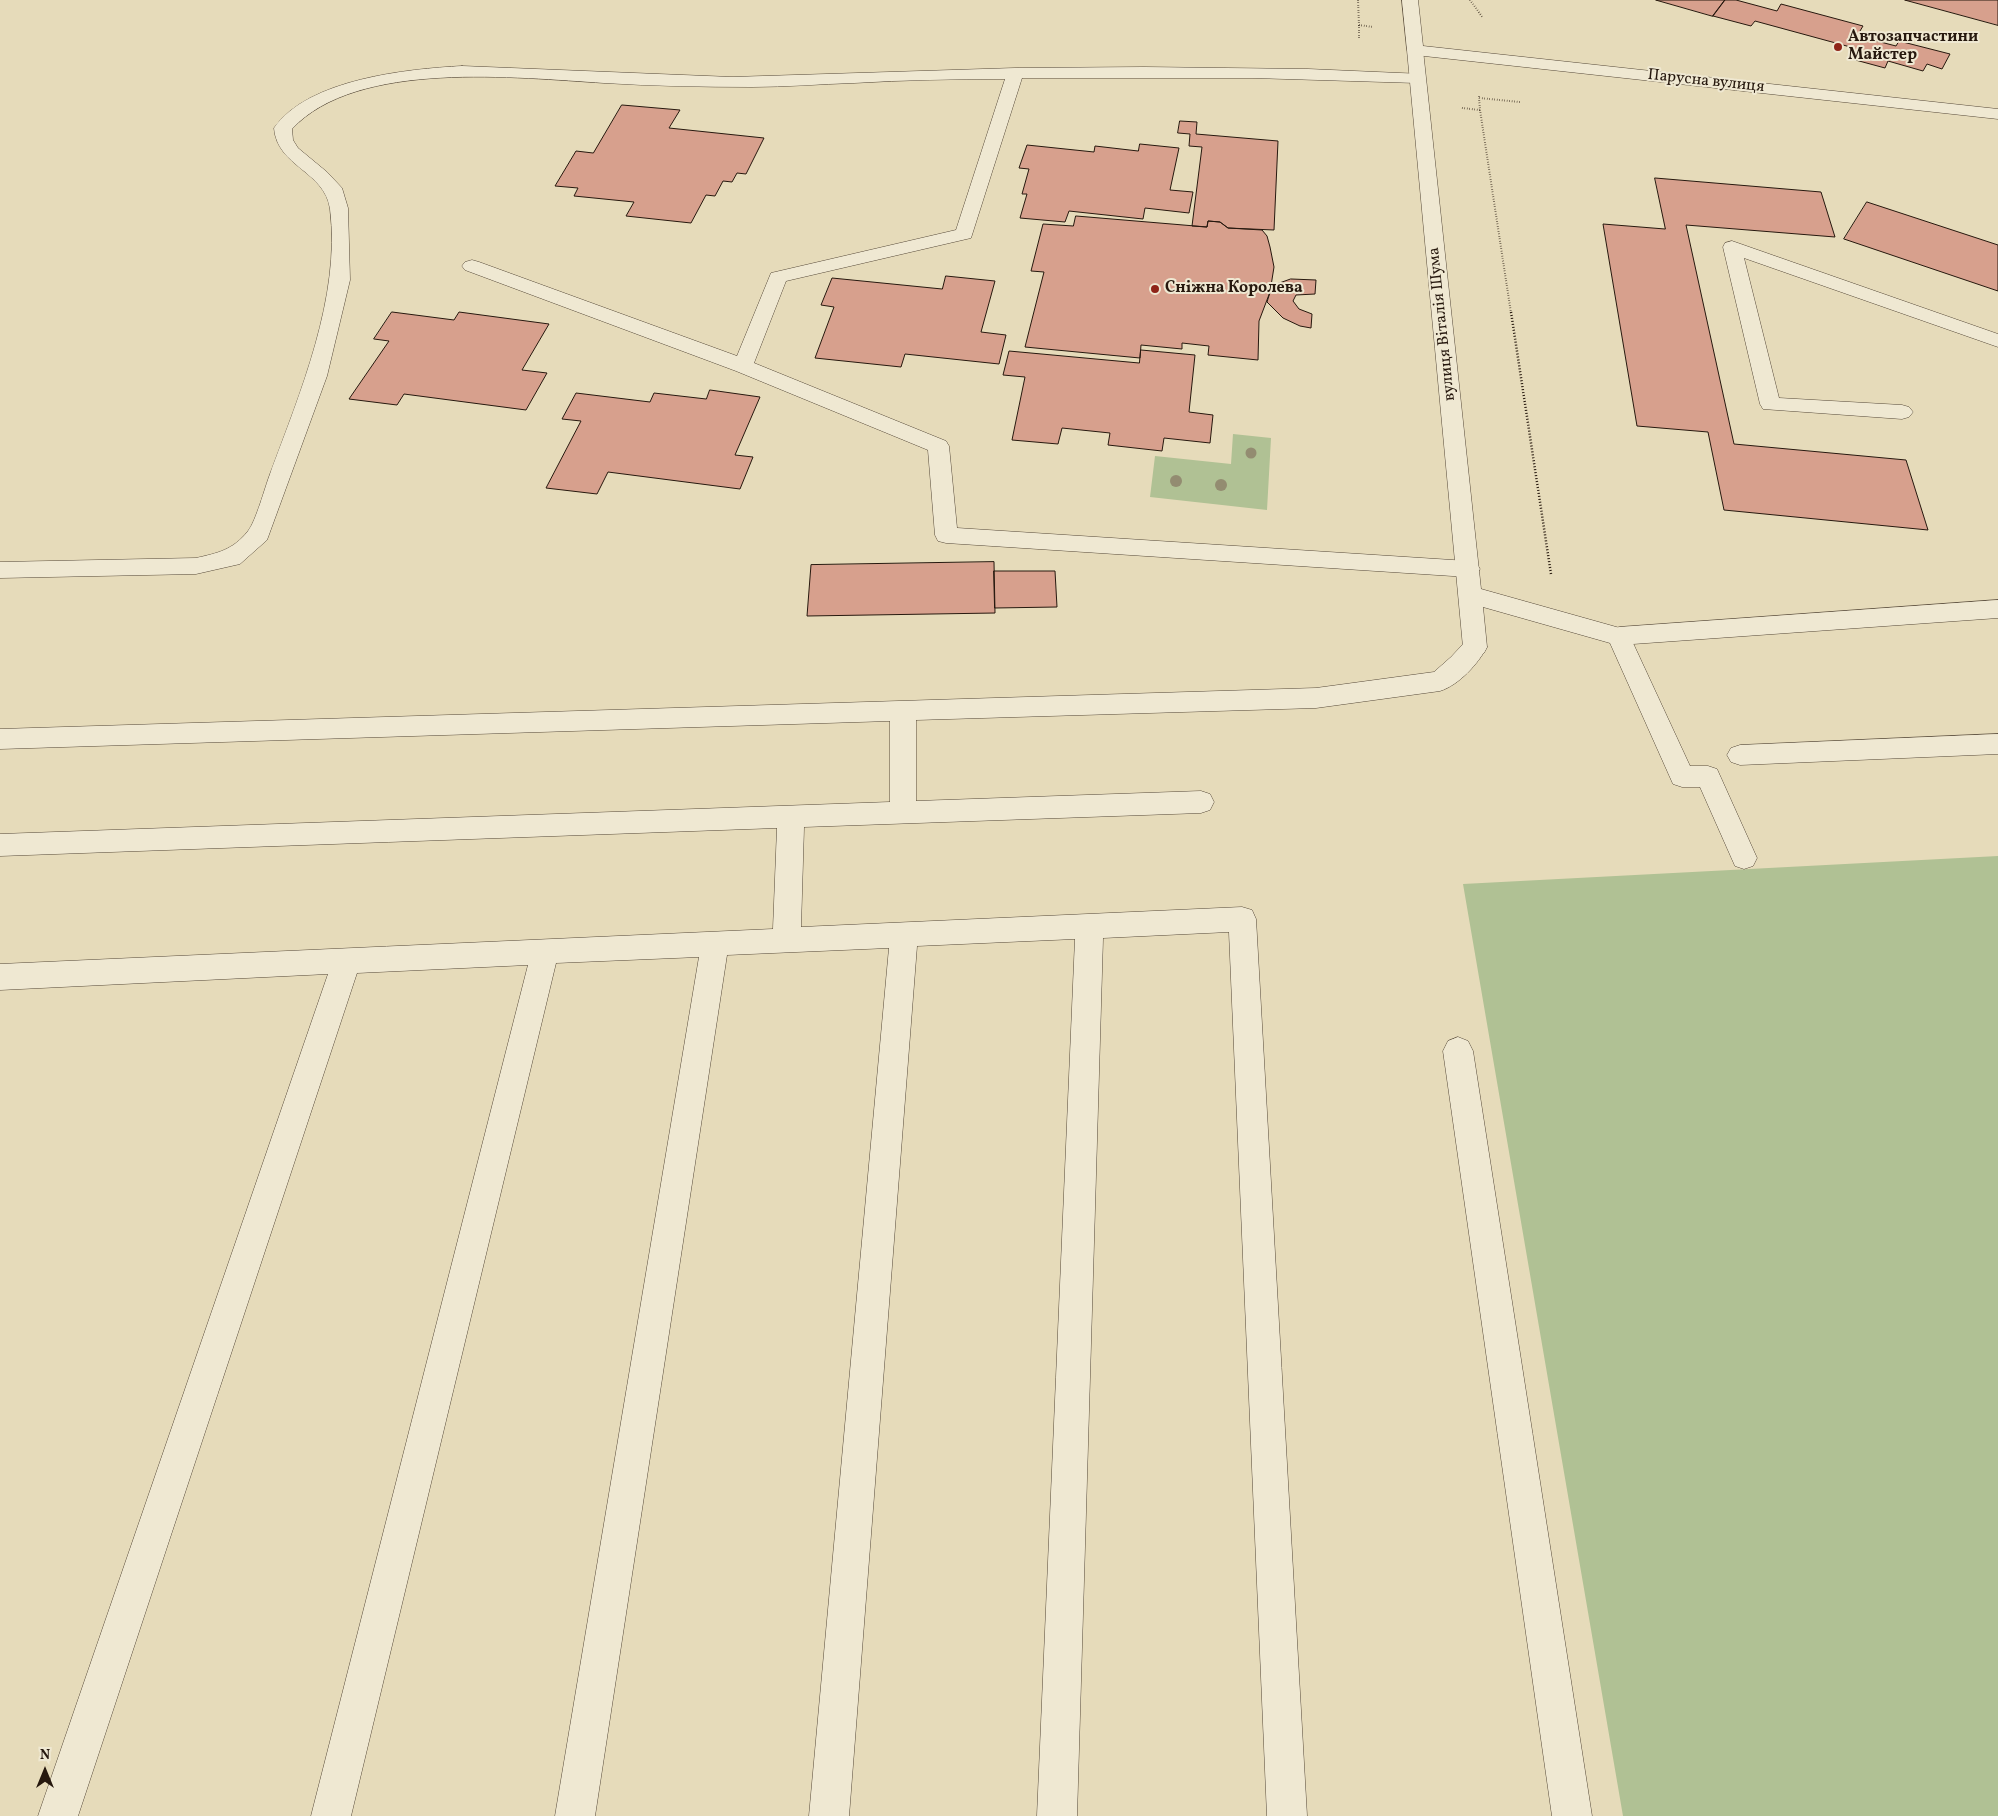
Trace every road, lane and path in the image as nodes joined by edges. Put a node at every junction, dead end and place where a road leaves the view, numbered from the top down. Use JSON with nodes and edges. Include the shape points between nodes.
{"nodes":[{"id":1,"x":1410,"y":0,"type":"edge"},
{"id":2,"x":1414,"y":50,"type":"junction"},
{"id":3,"x":1015,"y":73,"type":"junction"},
{"id":4,"x":1417,"y":78,"type":"junction"},
{"id":5,"x":1480,"y":110,"type":"dead end"},
{"id":6,"x":1998,"y":114,"type":"edge"},
{"id":7,"x":472,"y":266,"type":"dead end"},
{"id":8,"x":1998,"y":341,"type":"edge"},
{"id":9,"x":743,"y":366,"type":"junction"},
{"id":10,"x":1902,"y":412,"type":"dead end"},
{"id":11,"x":1468,"y":569,"type":"junction"},
{"id":12,"x":0,"y":570,"type":"edge"},
{"id":13,"x":1552,"y":581,"type":"dead end"},
{"id":14,"x":1470,"y":594,"type":"junction"},
{"id":15,"x":1998,"y":609,"type":"edge"},
{"id":16,"x":1619,"y":636,"type":"junction"},
{"id":17,"x":903,"y":710,"type":"junction"},
{"id":18,"x":0,"y":739,"type":"edge"},
{"id":19,"x":1998,"y":744,"type":"edge"},
{"id":20,"x":1740,"y":755,"type":"dead end"},
{"id":21,"x":1201,"y":802,"type":"dead end"},
{"id":22,"x":903,"y":812,"type":"junction"},
{"id":23,"x":791,"y":817,"type":"junction"},
{"id":24,"x":0,"y":845,"type":"edge"},
{"id":25,"x":1744,"y":858,"type":"dead end"},
{"id":26,"x":1089,"y":926,"type":"junction"},
{"id":27,"x":904,"y":935,"type":"junction"},
{"id":28,"x":787,"y":940,"type":"junction"},
{"id":29,"x":715,"y":944,"type":"junction"},
{"id":30,"x":546,"y":952,"type":"junction"},
{"id":31,"x":347,"y":962,"type":"junction"},
{"id":32,"x":0,"y":978,"type":"edge"},
{"id":33,"x":1458,"y":1051,"type":"dead end"},
{"id":34,"x":58,"y":1816,"type":"edge"},
{"id":35,"x":331,"y":1816,"type":"edge"},
{"id":36,"x":575,"y":1816,"type":"edge"},
{"id":37,"x":829,"y":1816,"type":"edge"},
{"id":38,"x":1057,"y":1816,"type":"edge"},
{"id":39,"x":1287,"y":1816,"type":"edge"},
{"id":40,"x":1572,"y":1816,"type":"edge"}],
"edges":[{"from":1,"to":2,"type":"street","name":"вулиця Віталія Шума"},
{"from":2,"to":4,"type":"street","name":"вулиця Віталія Шума"},
{"from":2,"to":6,"type":"street","name":"Парусна вулиця"},
{"from":3,"to":4,"type":"street","via":[[1340,73]]},
{"from":3,"to":9,"type":"street","via":[[964,234],[778,277]]},
{"from":3,"to":12,"type":"street","via":[[682,82],[517,72],[428,73],[356,88],[317,102],[290,119],[283,128],[284,140],[290,151],[333,188],[340,227],[340,280],[317,376],[259,534],[232,558],[196,566]]},
{"from":4,"to":11,"type":"street","name":"вулиця Віталія Шума"},
{"from":5,"to":13,"type":"path"},
{"from":7,"to":9,"type":"street"},
{"from":8,"to":10,"type":"street","via":[[1732,246],[1770,404]]},
{"from":9,"to":11,"type":"street","via":[[938,446],[946,536]]},
{"from":11,"to":14,"type":"street","name":"вулиця Віталія Шума"},
{"from":14,"to":16,"type":"street"},
{"from":14,"to":17,"type":"street","name":"вулиця Віталія Шума","via":[[1475,647],[1440,681],[1316,698]]},
{"from":15,"to":16,"type":"street"},
{"from":16,"to":25,"type":"street","via":[[1682,777],[1708,776]]},
{"from":17,"to":18,"type":"street"},
{"from":17,"to":22,"type":"street"},
{"from":19,"to":20,"type":"street"},
{"from":21,"to":22,"type":"street"},
{"from":22,"to":23,"type":"street"},
{"from":23,"to":24,"type":"street"},
{"from":23,"to":28,"type":"street"},
{"from":26,"to":27,"type":"street"},
{"from":26,"to":38,"type":"street"},
{"from":26,"to":39,"type":"street","via":[[1242,919]]},
{"from":27,"to":28,"type":"street"},
{"from":27,"to":37,"type":"street"},
{"from":28,"to":29,"type":"street"},
{"from":29,"to":30,"type":"street"},
{"from":29,"to":36,"type":"street"},
{"from":30,"to":31,"type":"street"},
{"from":30,"to":35,"type":"street"},
{"from":31,"to":32,"type":"street"},
{"from":31,"to":34,"type":"street"},
{"from":33,"to":40,"type":"street"}]}
